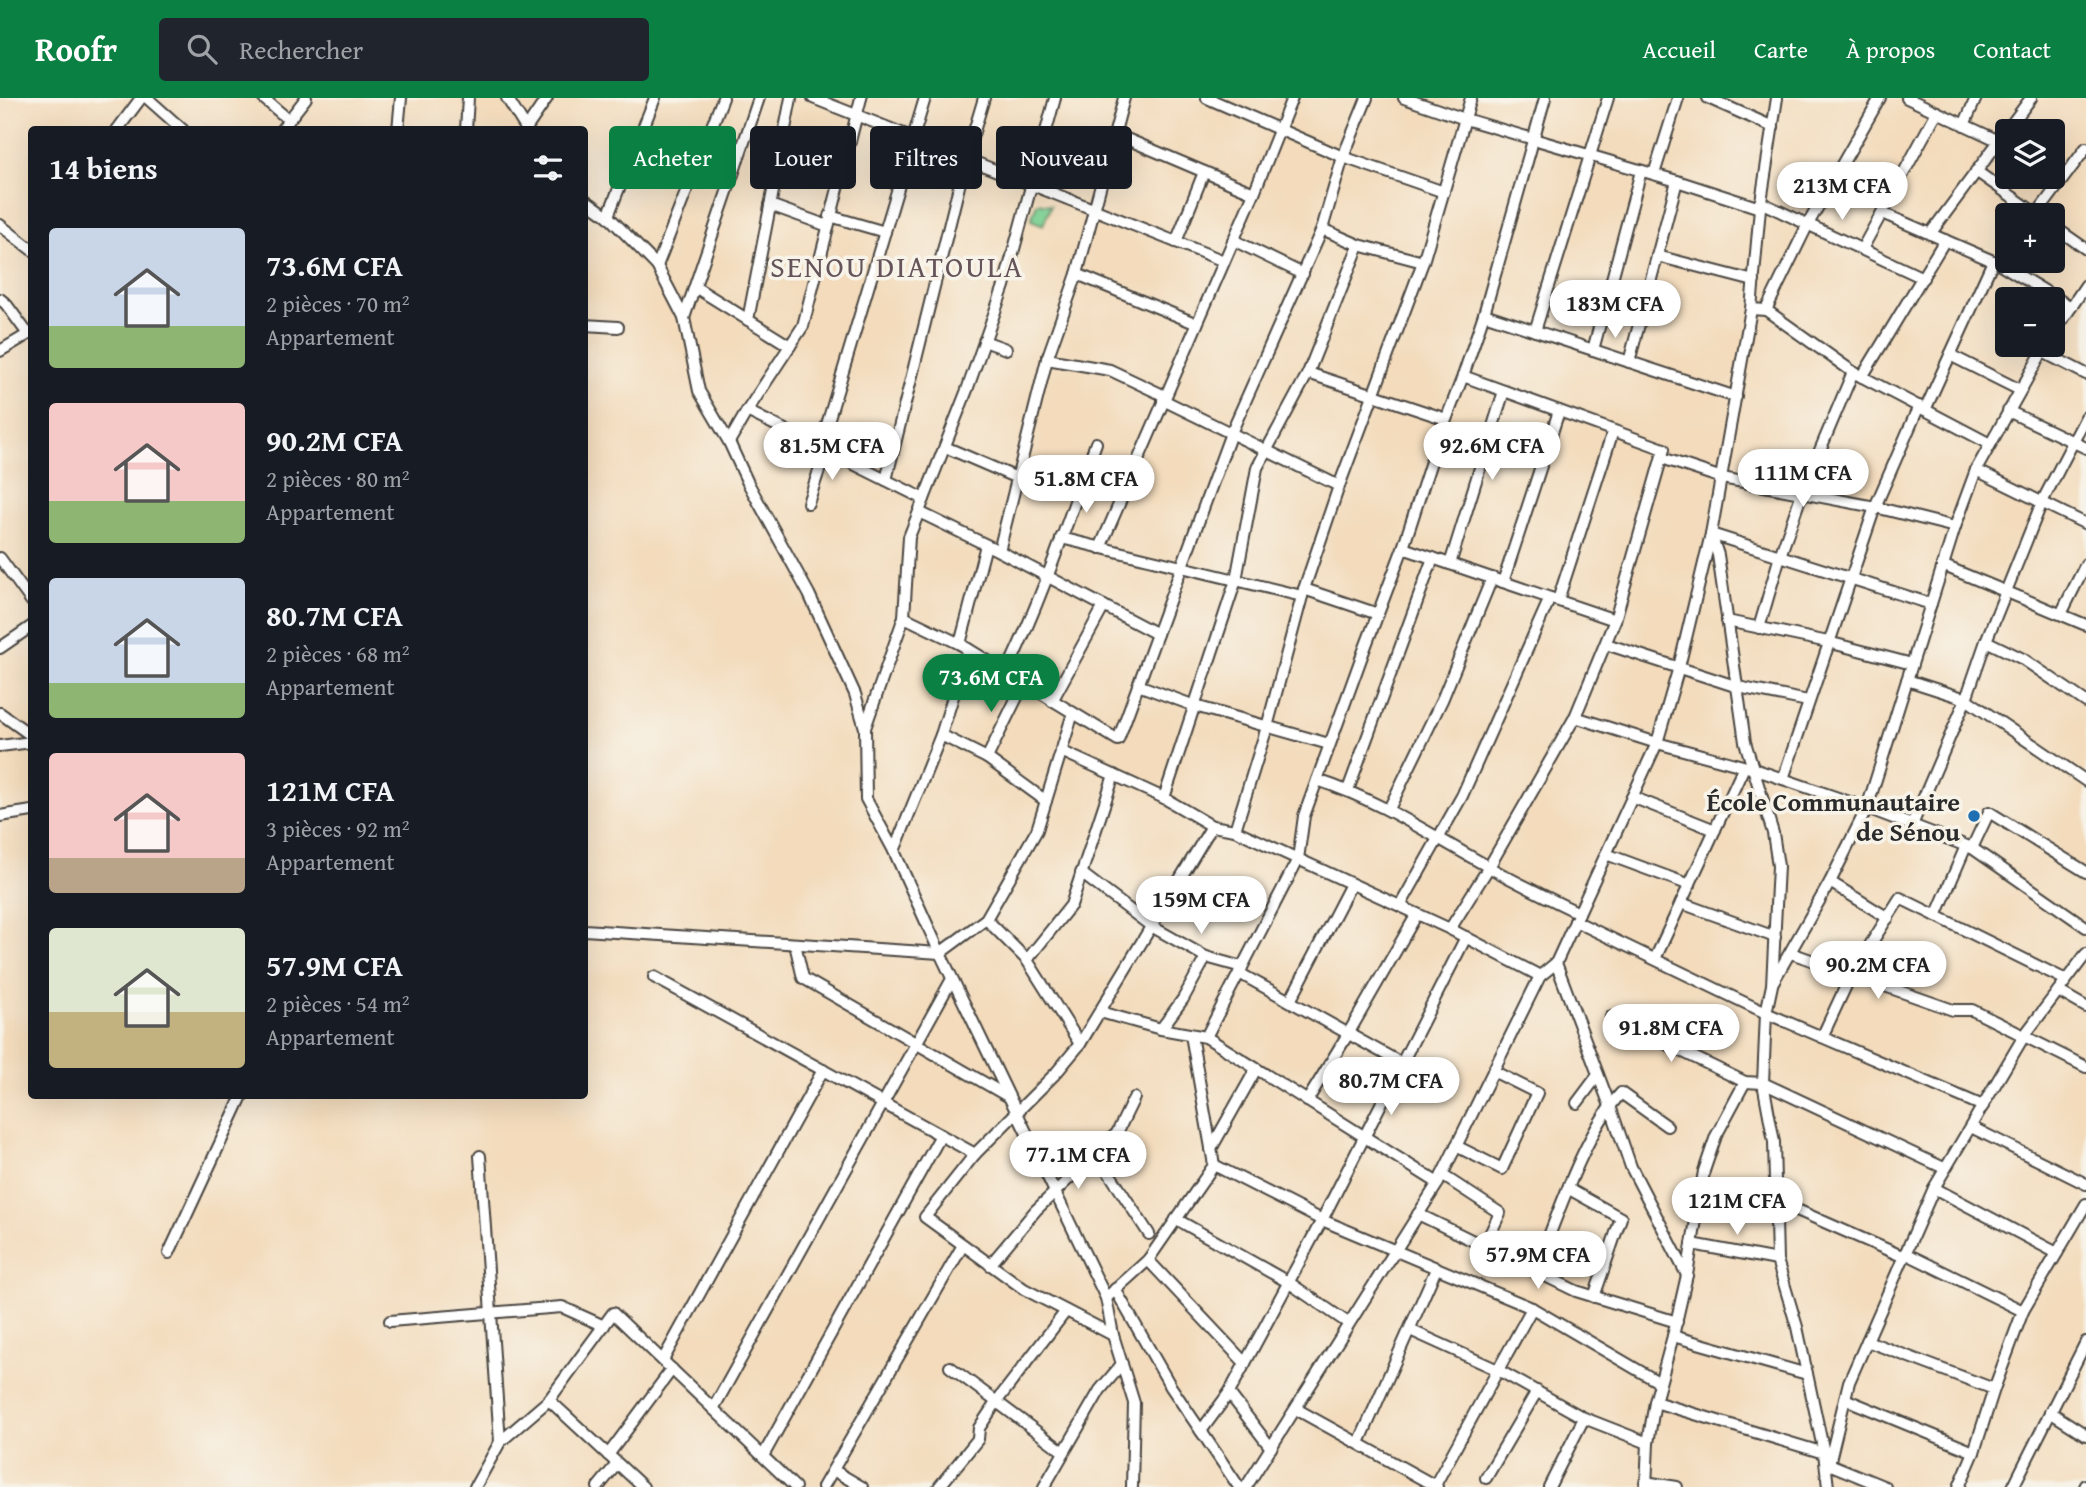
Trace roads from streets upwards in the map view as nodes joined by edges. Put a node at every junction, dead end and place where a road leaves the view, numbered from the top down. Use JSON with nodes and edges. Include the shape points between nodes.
{"nodes":[{"id":1,"x":141,"y":98,"type":"edge"},
{"id":2,"x":147,"y":98,"type":"edge"},
{"id":3,"x":263,"y":98,"type":"edge"},
{"id":4,"x":306,"y":98,"type":"edge"},
{"id":5,"x":401,"y":98,"type":"edge"},
{"id":6,"x":468,"y":98,"type":"edge"},
{"id":7,"x":507,"y":98,"type":"edge"},
{"id":8,"x":547,"y":98,"type":"edge"},
{"id":9,"x":655,"y":98,"type":"edge"},
{"id":10,"x":723,"y":98,"type":"edge"},
{"id":11,"x":759,"y":98,"type":"edge"},
{"id":12,"x":791,"y":98,"type":"edge"},
{"id":13,"x":813,"y":98,"type":"edge"},
{"id":14,"x":861,"y":98,"type":"edge"},
{"id":15,"x":925,"y":98,"type":"edge"},
{"id":16,"x":984,"y":98,"type":"edge"},
{"id":17,"x":1055,"y":98,"type":"edge"},
{"id":18,"x":1124,"y":98,"type":"edge"},
{"id":19,"x":1292,"y":98,"type":"edge"},
{"id":20,"x":1367,"y":98,"type":"edge"},
{"id":21,"x":1404,"y":98,"type":"edge"},
{"id":22,"x":1471,"y":98,"type":"edge"},
{"id":23,"x":1545,"y":98,"type":"edge"},
{"id":24,"x":1608,"y":98,"type":"edge"},
{"id":25,"x":1678,"y":98,"type":"edge"},
{"id":26,"x":1708,"y":98,"type":"edge"},
{"id":27,"x":1777,"y":98,"type":"edge"},
{"id":28,"x":1880,"y":98,"type":"edge"},
{"id":29,"x":1906,"y":98,"type":"edge"},
{"id":30,"x":1976,"y":98,"type":"edge"},
{"id":31,"x":2031,"y":98,"type":"edge"},
{"id":32,"x":1210,"y":99,"type":"edge"},
{"id":33,"x":1937,"y":112,"type":"junction"},
{"id":34,"x":856,"y":115,"type":"junction"},
{"id":35,"x":2015,"y":119,"type":"edge"},
{"id":36,"x":289,"y":120,"type":"junction"},
{"id":37,"x":1465,"y":120,"type":"junction"},
{"id":38,"x":1964,"y":125,"type":"junction"},
{"id":39,"x":120,"y":126,"type":"edge"},
{"id":40,"x":178,"y":126,"type":"edge"},
{"id":41,"x":284,"y":126,"type":"edge"},
{"id":42,"x":398,"y":126,"type":"edge"},
{"id":43,"x":466,"y":126,"type":"edge"},
{"id":44,"x":524,"y":126,"type":"edge"},
{"id":45,"x":528,"y":126,"type":"edge"},
{"id":46,"x":883,"y":126,"type":"edge"},
{"id":47,"x":917,"y":126,"type":"edge"},
{"id":48,"x":976,"y":126,"type":"edge"},
{"id":49,"x":1048,"y":126,"type":"edge"},
{"id":50,"x":1117,"y":126,"type":"edge"},
{"id":51,"x":1773,"y":127,"type":"junction"},
{"id":52,"x":1279,"y":130,"type":"junction"},
{"id":53,"x":1533,"y":138,"type":"junction"},
{"id":54,"x":1995,"y":139,"type":"edge"},
{"id":55,"x":1132,"y":141,"type":"edge"},
{"id":56,"x":1995,"y":146,"type":"edge"},
{"id":57,"x":2086,"y":148,"type":"edge"},
{"id":58,"x":1590,"y":155,"type":"junction"},
{"id":59,"x":1343,"y":157,"type":"junction"},
{"id":60,"x":1642,"y":170,"type":"junction"},
{"id":61,"x":1976,"y":171,"type":"junction"},
{"id":62,"x":1204,"y":172,"type":"junction"},
{"id":63,"x":1654,"y":174,"type":"junction"},
{"id":64,"x":1677,"y":181,"type":"junction"},
{"id":65,"x":898,"y":189,"type":"edge"},
{"id":66,"x":959,"y":189,"type":"edge"},
{"id":67,"x":1031,"y":189,"type":"edge"},
{"id":68,"x":1044,"y":189,"type":"edge"},
{"id":69,"x":1100,"y":189,"type":"edge"},
{"id":70,"x":1444,"y":192,"type":"junction"},
{"id":71,"x":1254,"y":193,"type":"junction"},
{"id":72,"x":588,"y":202,"type":"edge"},
{"id":73,"x":2020,"y":203,"type":"edge"},
{"id":74,"x":2046,"y":203,"type":"edge"},
{"id":75,"x":770,"y":205,"type":"junction"},
{"id":76,"x":1760,"y":205,"type":"junction"},
{"id":77,"x":1094,"y":209,"type":"junction"},
{"id":78,"x":1882,"y":213,"type":"junction"},
{"id":79,"x":608,"y":216,"type":"junction"},
{"id":80,"x":829,"y":221,"type":"junction"},
{"id":81,"x":1808,"y":224,"type":"junction"},
{"id":82,"x":0,"y":225,"type":"edge"},
{"id":83,"x":1322,"y":229,"type":"junction"},
{"id":84,"x":885,"y":232,"type":"junction"},
{"id":85,"x":1930,"y":234,"type":"junction"},
{"id":86,"x":2065,"y":234,"type":"edge"},
{"id":87,"x":1233,"y":240,"type":"junction"},
{"id":88,"x":1945,"y":240,"type":"junction"},
{"id":89,"x":1176,"y":242,"type":"junction"},
{"id":90,"x":1359,"y":245,"type":"junction"},
{"id":91,"x":28,"y":247,"type":"edge"},
{"id":92,"x":1862,"y":249,"type":"junction"},
{"id":93,"x":2086,"y":249,"type":"edge"},
{"id":94,"x":1657,"y":256,"type":"junction"},
{"id":95,"x":1224,"y":261,"type":"junction"},
{"id":96,"x":1423,"y":262,"type":"junction"},
{"id":97,"x":1995,"y":262,"type":"edge"},
{"id":98,"x":1995,"y":264,"type":"edge"},
{"id":99,"x":657,"y":266,"type":"junction"},
{"id":100,"x":2014,"y":273,"type":"edge"},
{"id":101,"x":1077,"y":274,"type":"junction"},
{"id":102,"x":1303,"y":274,"type":"junction"},
{"id":103,"x":1923,"y":278,"type":"junction"},
{"id":104,"x":1754,"y":281,"type":"junction"},
{"id":105,"x":695,"y":287,"type":"junction"},
{"id":106,"x":2084,"y":290,"type":"edge"},
{"id":107,"x":0,"y":299,"type":"edge"},
{"id":108,"x":2071,"y":307,"type":"junction"},
{"id":109,"x":1751,"y":309,"type":"junction"},
{"id":110,"x":1766,"y":310,"type":"junction"},
{"id":111,"x":1484,"y":314,"type":"junction"},
{"id":112,"x":2065,"y":316,"type":"edge"},
{"id":113,"x":684,"y":318,"type":"junction"},
{"id":114,"x":748,"y":320,"type":"junction"},
{"id":115,"x":1197,"y":324,"type":"junction"},
{"id":116,"x":588,"y":325,"type":"edge"},
{"id":117,"x":618,"y":327,"type":"dead end"},
{"id":118,"x":28,"y":331,"type":"edge"},
{"id":119,"x":1535,"y":331,"type":"junction"},
{"id":120,"x":28,"y":334,"type":"edge"},
{"id":121,"x":984,"y":341,"type":"junction"},
{"id":122,"x":790,"y":346,"type":"junction"},
{"id":123,"x":1006,"y":349,"type":"dead end"},
{"id":124,"x":1593,"y":350,"type":"junction"},
{"id":125,"x":0,"y":351,"type":"edge"},
{"id":126,"x":1950,"y":355,"type":"junction"},
{"id":127,"x":2039,"y":357,"type":"edge"},
{"id":128,"x":2059,"y":357,"type":"edge"},
{"id":129,"x":1047,"y":359,"type":"junction"},
{"id":130,"x":1629,"y":362,"type":"junction"},
{"id":131,"x":1308,"y":373,"type":"junction"},
{"id":132,"x":1858,"y":374,"type":"junction"},
{"id":133,"x":2086,"y":374,"type":"edge"},
{"id":134,"x":1463,"y":376,"type":"junction"},
{"id":135,"x":2020,"y":390,"type":"junction"},
{"id":136,"x":1504,"y":391,"type":"junction"},
{"id":137,"x":1374,"y":395,"type":"junction"},
{"id":138,"x":1736,"y":397,"type":"junction"},
{"id":139,"x":1164,"y":398,"type":"junction"},
{"id":140,"x":1922,"y":408,"type":"junction"},
{"id":141,"x":747,"y":411,"type":"junction"},
{"id":142,"x":1559,"y":411,"type":"junction"},
{"id":143,"x":2008,"y":411,"type":"junction"},
{"id":144,"x":2086,"y":417,"type":"edge"},
{"id":145,"x":1446,"y":419,"type":"junction"},
{"id":146,"x":1613,"y":431,"type":"junction"},
{"id":147,"x":1231,"y":433,"type":"junction"},
{"id":148,"x":729,"y":442,"type":"junction"},
{"id":149,"x":2073,"y":442,"type":"junction"},
{"id":150,"x":1096,"y":443,"type":"dead end"},
{"id":151,"x":1990,"y":444,"type":"junction"},
{"id":152,"x":945,"y":447,"type":"junction"},
{"id":153,"x":2086,"y":448,"type":"edge"},
{"id":154,"x":823,"y":449,"type":"junction"},
{"id":155,"x":1265,"y":450,"type":"junction"},
{"id":156,"x":1662,"y":457,"type":"junction"},
{"id":157,"x":1976,"y":470,"type":"junction"},
{"id":158,"x":1017,"y":478,"type":"junction"},
{"id":159,"x":1722,"y":478,"type":"junction"},
{"id":160,"x":886,"y":480,"type":"junction"},
{"id":161,"x":1339,"y":486,"type":"junction"},
{"id":162,"x":1802,"y":493,"type":"junction"},
{"id":163,"x":924,"y":499,"type":"junction"},
{"id":164,"x":2042,"y":502,"type":"junction"},
{"id":165,"x":808,"y":503,"type":"dead end"},
{"id":166,"x":1875,"y":507,"type":"junction"},
{"id":167,"x":919,"y":512,"type":"junction"},
{"id":168,"x":2086,"y":524,"type":"edge"},
{"id":169,"x":1955,"y":527,"type":"junction"},
{"id":170,"x":1711,"y":534,"type":"junction"},
{"id":171,"x":1061,"y":538,"type":"junction"},
{"id":172,"x":986,"y":545,"type":"junction"},
{"id":173,"x":1100,"y":548,"type":"junction"},
{"id":174,"x":1403,"y":548,"type":"junction"},
{"id":175,"x":999,"y":551,"type":"junction"},
{"id":176,"x":1780,"y":556,"type":"junction"},
{"id":177,"x":0,"y":558,"type":"edge"},
{"id":178,"x":1433,"y":558,"type":"junction"},
{"id":179,"x":1450,"y":564,"type":"junction"},
{"id":180,"x":2086,"y":564,"type":"edge"},
{"id":181,"x":1942,"y":565,"type":"junction"},
{"id":182,"x":1182,"y":567,"type":"junction"},
{"id":183,"x":1047,"y":576,"type":"junction"},
{"id":184,"x":1850,"y":578,"type":"junction"},
{"id":185,"x":1236,"y":580,"type":"junction"},
{"id":186,"x":1497,"y":580,"type":"junction"},
{"id":187,"x":1303,"y":592,"type":"junction"},
{"id":188,"x":2006,"y":592,"type":"junction"},
{"id":189,"x":28,"y":596,"type":"edge"},
{"id":190,"x":1554,"y":599,"type":"junction"},
{"id":191,"x":1931,"y":604,"type":"junction"},
{"id":192,"x":1104,"y":606,"type":"junction"},
{"id":193,"x":1378,"y":614,"type":"junction"},
{"id":194,"x":2061,"y":614,"type":"junction"},
{"id":195,"x":904,"y":617,"type":"junction"},
{"id":196,"x":1615,"y":620,"type":"junction"},
{"id":197,"x":1727,"y":621,"type":"junction"},
{"id":198,"x":2086,"y":625,"type":"edge"},
{"id":199,"x":1759,"y":628,"type":"junction"},
{"id":200,"x":28,"y":629,"type":"edge"},
{"id":201,"x":1157,"y":634,"type":"junction"},
{"id":202,"x":1986,"y":641,"type":"junction"},
{"id":203,"x":1828,"y":642,"type":"junction"},
{"id":204,"x":1606,"y":644,"type":"junction"},
{"id":205,"x":964,"y":647,"type":"junction"},
{"id":206,"x":0,"y":648,"type":"edge"},
{"id":207,"x":1912,"y":664,"type":"junction"},
{"id":208,"x":1679,"y":667,"type":"junction"},
{"id":209,"x":1006,"y":673,"type":"junction"},
{"id":210,"x":1907,"y":680,"type":"junction"},
{"id":211,"x":1024,"y":683,"type":"junction"},
{"id":212,"x":1138,"y":685,"type":"junction"},
{"id":213,"x":1738,"y":687,"type":"junction"},
{"id":214,"x":1966,"y":699,"type":"junction"},
{"id":215,"x":1052,"y":701,"type":"junction"},
{"id":216,"x":1808,"y":701,"type":"junction"},
{"id":217,"x":2086,"y":702,"type":"edge"},
{"id":218,"x":1195,"y":706,"type":"junction"},
{"id":219,"x":0,"y":713,"type":"edge"},
{"id":220,"x":1073,"y":713,"type":"junction"},
{"id":221,"x":1575,"y":717,"type":"junction"},
{"id":222,"x":1268,"y":727,"type":"junction"},
{"id":223,"x":865,"y":728,"type":"junction"},
{"id":224,"x":28,"y":733,"type":"edge"},
{"id":225,"x":941,"y":735,"type":"junction"},
{"id":226,"x":28,"y":742,"type":"edge"},
{"id":227,"x":1657,"y":743,"type":"junction"},
{"id":228,"x":1329,"y":744,"type":"junction"},
{"id":229,"x":0,"y":746,"type":"edge"},
{"id":230,"x":1061,"y":751,"type":"junction"},
{"id":231,"x":987,"y":758,"type":"junction"},
{"id":232,"x":1749,"y":768,"type":"junction"},
{"id":233,"x":1114,"y":775,"type":"junction"},
{"id":234,"x":1783,"y":779,"type":"junction"},
{"id":235,"x":1317,"y":780,"type":"junction"},
{"id":236,"x":2086,"y":781,"type":"edge"},
{"id":237,"x":1348,"y":790,"type":"junction"},
{"id":238,"x":1632,"y":797,"type":"junction"},
{"id":239,"x":1164,"y":798,"type":"junction"},
{"id":240,"x":1046,"y":802,"type":"junction"},
{"id":241,"x":1867,"y":808,"type":"junction"},
{"id":242,"x":1389,"y":809,"type":"junction"},
{"id":243,"x":28,"y":812,"type":"edge"},
{"id":244,"x":0,"y":816,"type":"edge"},
{"id":245,"x":1913,"y":825,"type":"junction"},
{"id":246,"x":1212,"y":826,"type":"junction"},
{"id":247,"x":1715,"y":830,"type":"junction"},
{"id":248,"x":1235,"y":831,"type":"junction"},
{"id":249,"x":1438,"y":838,"type":"junction"},
{"id":250,"x":1969,"y":847,"type":"junction"},
{"id":251,"x":894,"y":851,"type":"junction"},
{"id":252,"x":1606,"y":854,"type":"junction"},
{"id":253,"x":1298,"y":859,"type":"junction"},
{"id":254,"x":1489,"y":867,"type":"junction"},
{"id":255,"x":2086,"y":872,"type":"edge"},
{"id":256,"x":1081,"y":873,"type":"junction"},
{"id":257,"x":1830,"y":883,"type":"junction"},
{"id":258,"x":1351,"y":884,"type":"junction"},
{"id":259,"x":1689,"y":885,"type":"junction"},
{"id":260,"x":1681,"y":903,"type":"junction"},
{"id":261,"x":1400,"y":906,"type":"junction"},
{"id":262,"x":1417,"y":914,"type":"junction"},
{"id":263,"x":1936,"y":916,"type":"junction"},
{"id":264,"x":1577,"y":917,"type":"junction"},
{"id":265,"x":1888,"y":918,"type":"junction"},
{"id":266,"x":986,"y":919,"type":"junction"},
{"id":267,"x":1151,"y":926,"type":"junction"},
{"id":268,"x":2086,"y":927,"type":"edge"},
{"id":269,"x":1450,"y":929,"type":"junction"},
{"id":270,"x":588,"y":930,"type":"edge"},
{"id":271,"x":1466,"y":937,"type":"junction"},
{"id":272,"x":1775,"y":937,"type":"junction"},
{"id":273,"x":795,"y":944,"type":"junction"},
{"id":274,"x":940,"y":953,"type":"junction"},
{"id":275,"x":1791,"y":953,"type":"junction"},
{"id":276,"x":2086,"y":954,"type":"edge"},
{"id":277,"x":1206,"y":957,"type":"junction"},
{"id":278,"x":1655,"y":959,"type":"junction"},
{"id":279,"x":1027,"y":960,"type":"junction"},
{"id":280,"x":1556,"y":963,"type":"junction"},
{"id":281,"x":1241,"y":970,"type":"junction"},
{"id":282,"x":1851,"y":975,"type":"junction"},
{"id":283,"x":1540,"y":976,"type":"junction"},
{"id":284,"x":654,"y":977,"type":"dead end"},
{"id":285,"x":952,"y":979,"type":"junction"},
{"id":286,"x":2066,"y":980,"type":"junction"},
{"id":287,"x":1772,"y":985,"type":"junction"},
{"id":288,"x":2058,"y":991,"type":"junction"},
{"id":289,"x":1290,"y":1001,"type":"junction"},
{"id":290,"x":2086,"y":1007,"type":"edge"},
{"id":291,"x":1100,"y":1012,"type":"junction"},
{"id":292,"x":1766,"y":1013,"type":"junction"},
{"id":293,"x":1611,"y":1017,"type":"dead end"},
{"id":294,"x":1161,"y":1029,"type":"junction"},
{"id":295,"x":1348,"y":1034,"type":"junction"},
{"id":296,"x":1191,"y":1035,"type":"junction"},
{"id":297,"x":2024,"y":1036,"type":"junction"},
{"id":298,"x":1822,"y":1037,"type":"junction"},
{"id":299,"x":1206,"y":1038,"type":"junction"},
{"id":300,"x":916,"y":1043,"type":"junction"},
{"id":301,"x":1080,"y":1044,"type":"junction"},
{"id":302,"x":1401,"y":1063,"type":"junction"},
{"id":303,"x":2086,"y":1067,"type":"edge"},
{"id":304,"x":1256,"y":1069,"type":"junction"},
{"id":305,"x":823,"y":1070,"type":"junction"},
{"id":306,"x":1493,"y":1071,"type":"junction"},
{"id":307,"x":1598,"y":1075,"type":"junction"},
{"id":308,"x":1745,"y":1082,"type":"junction"},
{"id":309,"x":1763,"y":1083,"type":"junction"},
{"id":310,"x":1009,"y":1097,"type":"junction"},
{"id":311,"x":1135,"y":1098,"type":"dead end"},
{"id":312,"x":241,"y":1099,"type":"edge"},
{"id":313,"x":1307,"y":1101,"type":"junction"},
{"id":314,"x":1577,"y":1102,"type":"dead end"},
{"id":315,"x":883,"y":1103,"type":"junction"},
{"id":316,"x":1610,"y":1106,"type":"junction"},
{"id":317,"x":1983,"y":1106,"type":"junction"},
{"id":318,"x":1016,"y":1111,"type":"junction"},
{"id":319,"x":1667,"y":1126,"type":"dead end"},
{"id":320,"x":1971,"y":1128,"type":"junction"},
{"id":321,"x":941,"y":1135,"type":"junction"},
{"id":322,"x":1363,"y":1137,"type":"junction"},
{"id":323,"x":1456,"y":1146,"type":"junction"},
{"id":324,"x":1211,"y":1150,"type":"junction"},
{"id":325,"x":1096,"y":1153,"type":"junction"},
{"id":326,"x":975,"y":1154,"type":"junction"},
{"id":327,"x":480,"y":1156,"type":"dead end"},
{"id":328,"x":1214,"y":1165,"type":"junction"},
{"id":329,"x":1944,"y":1168,"type":"junction"},
{"id":330,"x":1440,"y":1179,"type":"junction"},
{"id":331,"x":2086,"y":1184,"type":"edge"},
{"id":332,"x":1934,"y":1188,"type":"junction"},
{"id":333,"x":1569,"y":1189,"type":"junction"},
{"id":334,"x":1055,"y":1191,"type":"junction"},
{"id":335,"x":1776,"y":1208,"type":"junction"},
{"id":336,"x":2085,"y":1210,"type":"edge"},
{"id":337,"x":1418,"y":1214,"type":"junction"},
{"id":338,"x":1176,"y":1219,"type":"junction"},
{"id":339,"x":1322,"y":1220,"type":"junction"},
{"id":340,"x":1149,"y":1234,"type":"dead end"},
{"id":341,"x":1692,"y":1244,"type":"junction"},
{"id":342,"x":963,"y":1245,"type":"junction"},
{"id":343,"x":1484,"y":1247,"type":"junction"},
{"id":344,"x":1394,"y":1252,"type":"junction"},
{"id":345,"x":169,"y":1253,"type":"dead end"},
{"id":346,"x":2057,"y":1253,"type":"junction"},
{"id":347,"x":1904,"y":1255,"type":"junction"},
{"id":348,"x":1148,"y":1260,"type":"junction"},
{"id":349,"x":1777,"y":1260,"type":"junction"},
{"id":350,"x":990,"y":1265,"type":"junction"},
{"id":351,"x":1436,"y":1269,"type":"junction"},
{"id":352,"x":1535,"y":1272,"type":"junction"},
{"id":353,"x":1687,"y":1275,"type":"junction"},
{"id":354,"x":1288,"y":1282,"type":"junction"},
{"id":355,"x":1115,"y":1289,"type":"junction"},
{"id":356,"x":1106,"y":1297,"type":"junction"},
{"id":357,"x":1594,"y":1297,"type":"junction"},
{"id":358,"x":1532,"y":1308,"type":"junction"},
{"id":359,"x":1066,"y":1311,"type":"junction"},
{"id":360,"x":2023,"y":1311,"type":"junction"},
{"id":361,"x":491,"y":1313,"type":"junction"},
{"id":362,"x":390,"y":1321,"type":"dead end"},
{"id":363,"x":1677,"y":1322,"type":"junction"},
{"id":364,"x":1348,"y":1323,"type":"junction"},
{"id":365,"x":604,"y":1326,"type":"junction"},
{"id":366,"x":1410,"y":1330,"type":"junction"},
{"id":367,"x":1113,"y":1335,"type":"junction"},
{"id":368,"x":1673,"y":1336,"type":"junction"},
{"id":369,"x":1867,"y":1341,"type":"junction"},
{"id":370,"x":2086,"y":1342,"type":"edge"},
{"id":371,"x":663,"y":1360,"type":"junction"},
{"id":372,"x":1245,"y":1363,"type":"junction"},
{"id":373,"x":1122,"y":1364,"type":"junction"},
{"id":374,"x":950,"y":1367,"type":"dead end"},
{"id":375,"x":672,"y":1369,"type":"junction"},
{"id":376,"x":1498,"y":1370,"type":"junction"},
{"id":377,"x":1807,"y":1374,"type":"junction"},
{"id":378,"x":1660,"y":1383,"type":"junction"},
{"id":379,"x":1994,"y":1389,"type":"junction"},
{"id":380,"x":1536,"y":1391,"type":"junction"},
{"id":381,"x":1229,"y":1393,"type":"junction"},
{"id":382,"x":1845,"y":1399,"type":"junction"},
{"id":383,"x":549,"y":1400,"type":"junction"},
{"id":384,"x":997,"y":1401,"type":"junction"},
{"id":385,"x":1655,"y":1402,"type":"junction"},
{"id":386,"x":713,"y":1409,"type":"junction"},
{"id":387,"x":1296,"y":1409,"type":"junction"},
{"id":388,"x":2050,"y":1412,"type":"junction"},
{"id":389,"x":1584,"y":1418,"type":"junction"},
{"id":390,"x":1202,"y":1431,"type":"junction"},
{"id":391,"x":2086,"y":1435,"type":"edge"},
{"id":392,"x":500,"y":1442,"type":"junction"},
{"id":393,"x":1359,"y":1443,"type":"junction"},
{"id":394,"x":1648,"y":1443,"type":"junction"},
{"id":395,"x":1271,"y":1448,"type":"junction"},
{"id":396,"x":1064,"y":1452,"type":"junction"},
{"id":397,"x":1974,"y":1452,"type":"junction"},
{"id":398,"x":1824,"y":1453,"type":"junction"},
{"id":399,"x":608,"y":1455,"type":"junction"},
{"id":400,"x":763,"y":1456,"type":"junction"},
{"id":401,"x":617,"y":1464,"type":"junction"},
{"id":402,"x":1828,"y":1464,"type":"junction"},
{"id":403,"x":833,"y":1470,"type":"junction"},
{"id":404,"x":1486,"y":1478,"type":"dead end"},
{"id":405,"x":1646,"y":1484,"type":"edge"},
{"id":406,"x":475,"y":1487,"type":"edge"},
{"id":407,"x":598,"y":1487,"type":"edge"},
{"id":408,"x":643,"y":1487,"type":"edge"},
{"id":409,"x":795,"y":1487,"type":"edge"},
{"id":410,"x":823,"y":1487,"type":"edge"},
{"id":411,"x":862,"y":1487,"type":"edge"},
{"id":412,"x":939,"y":1487,"type":"edge"},
{"id":413,"x":1044,"y":1487,"type":"edge"},
{"id":414,"x":1132,"y":1487,"type":"edge"},
{"id":415,"x":1240,"y":1487,"type":"edge"},
{"id":416,"x":1246,"y":1487,"type":"edge"},
{"id":417,"x":1436,"y":1487,"type":"edge"},
{"id":418,"x":1549,"y":1487,"type":"edge"},
{"id":419,"x":1678,"y":1487,"type":"edge"},
{"id":420,"x":1828,"y":1487,"type":"edge"},
{"id":421,"x":1885,"y":1487,"type":"edge"},
{"id":422,"x":1960,"y":1487,"type":"edge"},
{"id":423,"x":2013,"y":1487,"type":"edge"}],
"edges":[{"from":1,"to":39,"type":"street"},
{"from":2,"to":40,"type":"street"},
{"from":3,"to":36,"type":"street"},
{"from":4,"to":36,"type":"street"},
{"from":5,"to":42,"type":"street"},
{"from":6,"to":43,"type":"street"},
{"from":7,"to":44,"type":"street"},
{"from":8,"to":45,"type":"street"},
{"from":9,"to":79,"type":"street"},
{"from":10,"to":99,"type":"street"},
{"from":11,"to":105,"type":"street"},
{"from":12,"to":75,"type":"street"},
{"from":13,"to":34,"type":"street"},
{"from":14,"to":34,"type":"street"},
{"from":15,"to":47,"type":"street"},
{"from":16,"to":48,"type":"street"},
{"from":17,"to":49,"type":"street"},
{"from":18,"to":50,"type":"street"},
{"from":19,"to":52,"type":"street"},
{"from":20,"to":59,"type":"street"},
{"from":21,"to":37,"type":"street"},
{"from":22,"to":37,"type":"street"},
{"from":23,"to":53,"type":"street"},
{"from":24,"to":58,"type":"street"},
{"from":25,"to":63,"type":"street"},
{"from":26,"to":51,"type":"street"},
{"from":27,"to":51,"type":"street"},
{"from":28,"to":81,"type":"street"},
{"from":29,"to":33,"type":"street"},
{"from":30,"to":38,"type":"street"},
{"from":31,"to":35,"type":"street"},
{"from":32,"to":52,"type":"street"},
{"from":33,"to":38,"type":"street"},
{"from":33,"to":78,"type":"street"},
{"from":34,"to":46,"type":"street"},
{"from":34,"to":80,"type":"street"},
{"from":36,"to":41,"type":"street"},
{"from":37,"to":53,"type":"street"},
{"from":37,"to":70,"type":"street"},
{"from":38,"to":54,"type":"street"},
{"from":51,"to":76,"type":"street"},
{"from":52,"to":59,"type":"street"},
{"from":52,"to":71,"type":"street"},
{"from":53,"to":58,"type":"street"},
{"from":53,"to":111,"type":"street"},
{"from":55,"to":62,"type":"street"},
{"from":56,"to":61,"type":"street"},
{"from":57,"to":74,"type":"street"},
{"from":58,"to":60,"type":"street"},
{"from":58,"to":119,"type":"street"},
{"from":59,"to":70,"type":"street"},
{"from":59,"to":83,"type":"street"},
{"from":60,"to":63,"type":"street"},
{"from":60,"to":124,"type":"street"},
{"from":61,"to":73,"type":"street"},
{"from":61,"to":85,"type":"street"},
{"from":62,"to":71,"type":"street"},
{"from":62,"to":89,"type":"street"},
{"from":63,"to":64,"type":"street"},
{"from":64,"to":76,"type":"street"},
{"from":64,"to":94,"type":"street"},
{"from":65,"to":84,"type":"street"},
{"from":66,"to":160,"type":"street"},
{"from":67,"to":121,"type":"street"},
{"from":68,"to":77,"type":"street"},
{"from":69,"to":77,"type":"street"},
{"from":70,"to":96,"type":"street"},
{"from":71,"to":87,"type":"street"},
{"from":72,"to":79,"type":"street"},
{"from":75,"to":80,"type":"street"},
{"from":75,"to":114,"type":"street"},
{"from":76,"to":81,"type":"street"},
{"from":76,"to":104,"type":"street"},
{"from":77,"to":89,"type":"street"},
{"from":77,"to":101,"type":"street"},
{"from":78,"to":85,"type":"street"},
{"from":78,"to":92,"type":"street"},
{"from":79,"to":99,"type":"street"},
{"from":80,"to":84,"type":"street"},
{"from":80,"to":122,"type":"street","via":[[803,326]]},
{"from":81,"to":92,"type":"street"},
{"from":81,"to":110,"type":"street"},
{"from":82,"to":91,"type":"street"},
{"from":83,"to":90,"type":"street"},
{"from":83,"to":102,"type":"street"},
{"from":84,"to":154,"type":"street"},
{"from":85,"to":88,"type":"street"},
{"from":86,"to":93,"type":"street"},
{"from":87,"to":95,"type":"street"},
{"from":87,"to":102,"type":"street"},
{"from":88,"to":97,"type":"street"},
{"from":88,"to":103,"type":"street"},
{"from":89,"to":95,"type":"street"},
{"from":90,"to":96,"type":"street"},
{"from":90,"to":131,"type":"street"},
{"from":92,"to":103,"type":"street"},
{"from":94,"to":104,"type":"street"},
{"from":94,"to":130,"type":"street"},
{"from":95,"to":115,"type":"street"},
{"from":96,"to":137,"type":"street"},
{"from":98,"to":126,"type":"street"},
{"from":99,"to":113,"type":"street"},
{"from":100,"to":108,"type":"street"},
{"from":101,"to":115,"type":"street"},
{"from":101,"to":129,"type":"street"},
{"from":102,"to":147,"type":"street"},
{"from":103,"to":132,"type":"street"},
{"from":104,"to":109,"type":"street"},
{"from":105,"to":113,"type":"street"},
{"from":105,"to":114,"type":"street"},
{"from":106,"to":108,"type":"street"},
{"from":107,"to":118,"type":"street"},
{"from":108,"to":112,"type":"street"},
{"from":109,"to":110,"type":"street"},
{"from":109,"to":138,"type":"street"},
{"from":110,"to":132,"type":"street"},
{"from":111,"to":119,"type":"street"},
{"from":111,"to":134,"type":"street"},
{"from":113,"to":148,"type":"street","via":[[699,391]]},
{"from":114,"to":122,"type":"street"},
{"from":115,"to":139,"type":"street"},
{"from":116,"to":117,"type":"street"},
{"from":119,"to":124,"type":"street"},
{"from":120,"to":125,"type":"street"},
{"from":121,"to":123,"type":"street"},
{"from":121,"to":152,"type":"street"},
{"from":122,"to":141,"type":"street"},
{"from":124,"to":130,"type":"street"},
{"from":126,"to":135,"type":"street"},
{"from":126,"to":140,"type":"street"},
{"from":127,"to":135,"type":"street"},
{"from":128,"to":133,"type":"street"},
{"from":129,"to":139,"type":"street","via":[[1110,370]]},
{"from":129,"to":158,"type":"street"},
{"from":130,"to":138,"type":"street"},
{"from":131,"to":137,"type":"street"},
{"from":131,"to":155,"type":"street"},
{"from":132,"to":140,"type":"street"},
{"from":132,"to":162,"type":"street"},
{"from":134,"to":136,"type":"street"},
{"from":134,"to":145,"type":"street"},
{"from":135,"to":143,"type":"street"},
{"from":136,"to":142,"type":"street"},
{"from":136,"to":179,"type":"street"},
{"from":137,"to":145,"type":"street"},
{"from":137,"to":161,"type":"street"},
{"from":138,"to":159,"type":"street"},
{"from":139,"to":147,"type":"street"},
{"from":139,"to":173,"type":"street"},
{"from":140,"to":151,"type":"street"},
{"from":140,"to":166,"type":"street"},
{"from":141,"to":148,"type":"street"},
{"from":141,"to":154,"type":"street"},
{"from":142,"to":146,"type":"street"},
{"from":142,"to":186,"type":"street"},
{"from":143,"to":149,"type":"street"},
{"from":143,"to":151,"type":"street"},
{"from":144,"to":149,"type":"street"},
{"from":145,"to":174,"type":"street"},
{"from":146,"to":156,"type":"street","via":[[1664,449]]},
{"from":146,"to":190,"type":"street"},
{"from":147,"to":155,"type":"street"},
{"from":147,"to":182,"type":"street"},
{"from":148,"to":223,"type":"street","via":[[809,594],[855,694]]},
{"from":149,"to":153,"type":"street"},
{"from":149,"to":164,"type":"street"},
{"from":150,"to":171,"type":"street"},
{"from":151,"to":157,"type":"street"},
{"from":152,"to":158,"type":"street"},
{"from":152,"to":163,"type":"street"},
{"from":154,"to":160,"type":"street"},
{"from":154,"to":165,"type":"street"},
{"from":155,"to":161,"type":"street"},
{"from":155,"to":185,"type":"street","via":[[1257,468]]},
{"from":156,"to":159,"type":"street"},
{"from":156,"to":196,"type":"street"},
{"from":157,"to":164,"type":"street"},
{"from":157,"to":169,"type":"street"},
{"from":158,"to":175,"type":"street"},
{"from":159,"to":162,"type":"street"},
{"from":159,"to":170,"type":"street"},
{"from":160,"to":163,"type":"street"},
{"from":161,"to":187,"type":"street"},
{"from":162,"to":166,"type":"street"},
{"from":162,"to":176,"type":"street"},
{"from":163,"to":167,"type":"street"},
{"from":164,"to":168,"type":"street"},
{"from":164,"to":188,"type":"street"},
{"from":166,"to":169,"type":"street"},
{"from":166,"to":184,"type":"street"},
{"from":167,"to":172,"type":"street"},
{"from":167,"to":195,"type":"street","via":[[909,537]]},
{"from":169,"to":181,"type":"street"},
{"from":170,"to":176,"type":"street"},
{"from":170,"to":197,"type":"street"},
{"from":170,"to":208,"type":"street"},
{"from":171,"to":173,"type":"street"},
{"from":171,"to":183,"type":"street"},
{"from":172,"to":175,"type":"street"},
{"from":172,"to":205,"type":"street"},
{"from":173,"to":182,"type":"street"},
{"from":174,"to":178,"type":"street"},
{"from":174,"to":193,"type":"street"},
{"from":175,"to":183,"type":"street"},
{"from":176,"to":184,"type":"street"},
{"from":176,"to":199,"type":"street"},
{"from":177,"to":189,"type":"street"},
{"from":178,"to":179,"type":"street"},
{"from":178,"to":237,"type":"street"},
{"from":179,"to":186,"type":"street"},
{"from":180,"to":194,"type":"street"},
{"from":181,"to":188,"type":"street"},
{"from":181,"to":191,"type":"street"},
{"from":182,"to":185,"type":"street"},
{"from":182,"to":201,"type":"street"},
{"from":183,"to":192,"type":"street"},
{"from":183,"to":209,"type":"street"},
{"from":184,"to":191,"type":"street"},
{"from":184,"to":203,"type":"street"},
{"from":185,"to":187,"type":"street"},
{"from":185,"to":218,"type":"street"},
{"from":186,"to":190,"type":"street"},
{"from":186,"to":242,"type":"street"},
{"from":187,"to":193,"type":"street"},
{"from":187,"to":222,"type":"street"},
{"from":188,"to":194,"type":"street"},
{"from":188,"to":202,"type":"street"},
{"from":190,"to":196,"type":"street"},
{"from":190,"to":249,"type":"street"},
{"from":191,"to":207,"type":"street"},
{"from":192,"to":201,"type":"street"},
{"from":192,"to":215,"type":"street"},
{"from":193,"to":228,"type":"street"},
{"from":194,"to":198,"type":"street"},
{"from":195,"to":205,"type":"street"},
{"from":195,"to":223,"type":"street"},
{"from":196,"to":204,"type":"street"},
{"from":197,"to":199,"type":"street"},
{"from":197,"to":213,"type":"street"},
{"from":199,"to":203,"type":"street"},
{"from":200,"to":206,"type":"street"},
{"from":201,"to":212,"type":"street"},
{"from":202,"to":214,"type":"street"},
{"from":202,"to":217,"type":"street","via":[[2023,659]]},
{"from":203,"to":207,"type":"street"},
{"from":203,"to":216,"type":"street"},
{"from":204,"to":208,"type":"street"},
{"from":204,"to":221,"type":"street"},
{"from":205,"to":209,"type":"street"},
{"from":205,"to":225,"type":"street"},
{"from":207,"to":210,"type":"street"},
{"from":208,"to":213,"type":"street"},
{"from":208,"to":227,"type":"street"},
{"from":209,"to":211,"type":"street"},
{"from":210,"to":214,"type":"street"},
{"from":210,"to":241,"type":"street"},
{"from":211,"to":215,"type":"street"},
{"from":211,"to":231,"type":"street"},
{"from":212,"to":218,"type":"street"},
{"from":212,"to":220,"type":"street","via":[[1118,740]]},
{"from":213,"to":216,"type":"street"},
{"from":213,"to":232,"type":"street"},
{"from":214,"to":236,"type":"street"},
{"from":214,"to":245,"type":"street"},
{"from":215,"to":220,"type":"street"},
{"from":216,"to":234,"type":"street"},
{"from":218,"to":222,"type":"street"},
{"from":218,"to":239,"type":"street"},
{"from":219,"to":224,"type":"street"},
{"from":220,"to":230,"type":"street"},
{"from":221,"to":227,"type":"street"},
{"from":221,"to":254,"type":"street"},
{"from":222,"to":228,"type":"street"},
{"from":222,"to":248,"type":"street"},
{"from":223,"to":251,"type":"street","via":[[866,799]]},
{"from":225,"to":231,"type":"street"},
{"from":225,"to":251,"type":"street"},
{"from":226,"to":229,"type":"street"},
{"from":227,"to":232,"type":"street"},
{"from":227,"to":238,"type":"street"},
{"from":228,"to":235,"type":"street"},
{"from":230,"to":233,"type":"street"},
{"from":230,"to":240,"type":"street"},
{"from":231,"to":240,"type":"street"},
{"from":232,"to":234,"type":"street"},
{"from":232,"to":247,"type":"street"},
{"from":232,"to":272,"type":"street","via":[[1773,833],[1778,866]]},
{"from":233,"to":239,"type":"street"},
{"from":233,"to":256,"type":"street"},
{"from":234,"to":241,"type":"street"},
{"from":235,"to":237,"type":"street"},
{"from":235,"to":253,"type":"street","via":[[1304,816]]},
{"from":237,"to":242,"type":"street"},
{"from":238,"to":247,"type":"street"},
{"from":238,"to":252,"type":"street"},
{"from":239,"to":246,"type":"street"},
{"from":240,"to":266,"type":"street","via":[[1037,830]]},
{"from":241,"to":245,"type":"street"},
{"from":241,"to":257,"type":"street"},
{"from":242,"to":249,"type":"street"},
{"from":243,"to":244,"type":"street"},
{"from":245,"to":250,"type":"street"},
{"from":246,"to":248,"type":"street"},
{"from":246,"to":267,"type":"street"},
{"from":247,"to":259,"type":"street"},
{"from":248,"to":253,"type":"street"},
{"from":249,"to":254,"type":"street"},
{"from":249,"to":261,"type":"street"},
{"from":250,"to":255,"type":"street","via":[[1989,812]]},
{"from":250,"to":263,"type":"street"},
{"from":250,"to":268,"type":"street"},
{"from":251,"to":274,"type":"street"},
{"from":252,"to":259,"type":"street"},
{"from":252,"to":264,"type":"street"},
{"from":253,"to":258,"type":"street"},
{"from":253,"to":281,"type":"street"},
{"from":254,"to":264,"type":"street"},
{"from":254,"to":269,"type":"street"},
{"from":256,"to":267,"type":"street"},
{"from":256,"to":279,"type":"street","via":[[1071,905]]},
{"from":257,"to":265,"type":"street"},
{"from":257,"to":275,"type":"street"},
{"from":258,"to":261,"type":"street"},
{"from":258,"to":289,"type":"street"},
{"from":259,"to":260,"type":"street"},
{"from":260,"to":272,"type":"street"},
{"from":260,"to":278,"type":"street"},
{"from":261,"to":262,"type":"street"},
{"from":262,"to":269,"type":"street"},
{"from":262,"to":295,"type":"street"},
{"from":263,"to":265,"type":"street","via":[[1900,898]]},
{"from":263,"to":286,"type":"street"},
{"from":264,"to":278,"type":"street"},
{"from":264,"to":280,"type":"street"},
{"from":265,"to":282,"type":"street"},
{"from":266,"to":274,"type":"street"},
{"from":266,"to":279,"type":"street"},
{"from":267,"to":277,"type":"street"},
{"from":267,"to":291,"type":"street"},
{"from":269,"to":271,"type":"street"},
{"from":270,"to":273,"type":"street"},
{"from":271,"to":283,"type":"street"},
{"from":271,"to":302,"type":"street"},
{"from":272,"to":287,"type":"street"},
{"from":273,"to":274,"type":"street"},
{"from":273,"to":300,"type":"street","via":[[803,978]]},
{"from":274,"to":285,"type":"street"},
{"from":275,"to":282,"type":"street"},
{"from":275,"to":287,"type":"street"},
{"from":276,"to":286,"type":"street"},
{"from":277,"to":281,"type":"street"},
{"from":277,"to":294,"type":"street"},
{"from":278,"to":292,"type":"street"},
{"from":279,"to":301,"type":"street"},
{"from":280,"to":283,"type":"street"},
{"from":280,"to":307,"type":"street"},
{"from":281,"to":289,"type":"street"},
{"from":281,"to":299,"type":"street"},
{"from":282,"to":297,"type":"street","via":[[1953,1010],[1972,1010]]},
{"from":282,"to":298,"type":"street"},
{"from":283,"to":306,"type":"street"},
{"from":284,"to":305,"type":"street"},
{"from":285,"to":300,"type":"street"},
{"from":285,"to":310,"type":"street"},
{"from":286,"to":288,"type":"street"},
{"from":287,"to":292,"type":"street"},
{"from":288,"to":290,"type":"street"},
{"from":288,"to":297,"type":"street"},
{"from":289,"to":295,"type":"street"},
{"from":291,"to":294,"type":"street"},
{"from":291,"to":301,"type":"street"},
{"from":292,"to":298,"type":"street"},
{"from":292,"to":309,"type":"street"},
{"from":293,"to":308,"type":"street"},
{"from":294,"to":296,"type":"street"},
{"from":295,"to":302,"type":"street"},
{"from":295,"to":313,"type":"street"},
{"from":296,"to":299,"type":"street"},
{"from":296,"to":324,"type":"street"},
{"from":297,"to":303,"type":"street"},
{"from":297,"to":317,"type":"street"},
{"from":298,"to":317,"type":"street"},
{"from":299,"to":304,"type":"street"},
{"from":300,"to":310,"type":"street"},
{"from":300,"to":315,"type":"street"},
{"from":301,"to":318,"type":"street"},
{"from":302,"to":322,"type":"street"},
{"from":304,"to":313,"type":"street"},
{"from":304,"to":324,"type":"street"},
{"from":305,"to":315,"type":"street"},
{"from":305,"to":371,"type":"street"},
{"from":306,"to":323,"type":"street"},
{"from":306,"to":323,"type":"street","via":[[1537,1093],[1502,1169]]},
{"from":307,"to":314,"type":"street"},
{"from":307,"to":316,"type":"street"},
{"from":308,"to":309,"type":"street"},
{"from":308,"to":341,"type":"street","via":[[1716,1136],[1704,1171]]},
{"from":309,"to":329,"type":"street"},
{"from":309,"to":335,"type":"street","via":[[1774,1142]]},
{"from":310,"to":318,"type":"street"},
{"from":311,"to":325,"type":"street","via":[[1117,1133]]},
{"from":312,"to":345,"type":"street"},
{"from":313,"to":322,"type":"street"},
{"from":315,"to":321,"type":"street"},
{"from":315,"to":386,"type":"street"},
{"from":316,"to":319,"type":"street","via":[[1621,1093]]},
{"from":316,"to":333,"type":"street"},
{"from":316,"to":353,"type":"street","via":[[1631,1167]]},
{"from":317,"to":320,"type":"street"},
{"from":318,"to":326,"type":"street"},
{"from":318,"to":334,"type":"street"},
{"from":320,"to":329,"type":"street"},
{"from":320,"to":331,"type":"street"},
{"from":321,"to":326,"type":"street"},
{"from":321,"to":400,"type":"street"},
{"from":322,"to":330,"type":"street"},
{"from":322,"to":339,"type":"street"},
{"from":323,"to":330,"type":"street"},
{"from":324,"to":328,"type":"street"},
{"from":325,"to":334,"type":"street"},
{"from":325,"to":340,"type":"street"},
{"from":326,"to":342,"type":"street","via":[[925,1217]]},
{"from":327,"to":361,"type":"street"},
{"from":328,"to":338,"type":"street"},
{"from":328,"to":339,"type":"street"},
{"from":329,"to":332,"type":"street"},
{"from":330,"to":337,"type":"street"},
{"from":330,"to":343,"type":"street","via":[[1500,1213]]},
{"from":332,"to":346,"type":"street"},
{"from":332,"to":347,"type":"street"},
{"from":333,"to":352,"type":"street"},
{"from":333,"to":357,"type":"street","via":[[1621,1218]]},
{"from":334,"to":350,"type":"street"},
{"from":334,"to":356,"type":"street"},
{"from":335,"to":347,"type":"street","via":[[1797,1209]]},
{"from":335,"to":349,"type":"street"},
{"from":336,"to":346,"type":"street"},
{"from":337,"to":343,"type":"street"},
{"from":337,"to":344,"type":"street"},
{"from":338,"to":348,"type":"street"},
{"from":338,"to":354,"type":"street"},
{"from":339,"to":344,"type":"street"},
{"from":339,"to":354,"type":"street"},
{"from":341,"to":349,"type":"street"},
{"from":341,"to":353,"type":"street"},
{"from":342,"to":350,"type":"street"},
{"from":342,"to":403,"type":"street"},
{"from":343,"to":352,"type":"street"},
{"from":344,"to":351,"type":"street"},
{"from":344,"to":364,"type":"street"},
{"from":346,"to":360,"type":"street"},
{"from":347,"to":360,"type":"street"},
{"from":347,"to":369,"type":"street"},
{"from":348,"to":355,"type":"street"},
{"from":348,"to":372,"type":"street"},
{"from":349,"to":377,"type":"street"},
{"from":350,"to":359,"type":"street"},
{"from":351,"to":358,"type":"street"},
{"from":351,"to":366,"type":"street"},
{"from":352,"to":357,"type":"street"},
{"from":353,"to":363,"type":"street"},
{"from":354,"to":364,"type":"street"},
{"from":354,"to":372,"type":"street"},
{"from":355,"to":356,"type":"street"},
{"from":355,"to":390,"type":"street"},
{"from":356,"to":367,"type":"street"},
{"from":357,"to":363,"type":"street"},
{"from":358,"to":376,"type":"street"},
{"from":358,"to":378,"type":"street"},
{"from":359,"to":367,"type":"street"},
{"from":359,"to":384,"type":"street"},
{"from":360,"to":379,"type":"street"},
{"from":361,"to":362,"type":"street"},
{"from":361,"to":365,"type":"street","via":[[562,1307]]},
{"from":361,"to":392,"type":"street"},
{"from":363,"to":368,"type":"street"},
{"from":364,"to":387,"type":"street"},
{"from":365,"to":371,"type":"street","via":[[613,1313]]},
{"from":365,"to":383,"type":"street"},
{"from":366,"to":376,"type":"street"},
{"from":366,"to":393,"type":"street"},
{"from":367,"to":373,"type":"street"},
{"from":368,"to":377,"type":"street"},
{"from":368,"to":378,"type":"street"},
{"from":369,"to":379,"type":"street"},
{"from":369,"to":382,"type":"street"},
{"from":370,"to":388,"type":"street"},
{"from":371,"to":375,"type":"street"},
{"from":372,"to":381,"type":"street"},
{"from":373,"to":396,"type":"street","via":[[1100,1390]]},
{"from":373,"to":414,"type":"street","via":[[1135,1403]]},
{"from":374,"to":384,"type":"street"},
{"from":375,"to":386,"type":"street"},
{"from":375,"to":399,"type":"street"},
{"from":376,"to":380,"type":"street"},
{"from":376,"to":417,"type":"street"},
{"from":377,"to":398,"type":"street"},
{"from":378,"to":385,"type":"street"},
{"from":379,"to":397,"type":"street"},
{"from":380,"to":389,"type":"street"},
{"from":380,"to":404,"type":"street"},
{"from":381,"to":390,"type":"street"},
{"from":381,"to":395,"type":"street"},
{"from":382,"to":397,"type":"street"},
{"from":382,"to":402,"type":"street"},
{"from":383,"to":392,"type":"street"},
{"from":383,"to":399,"type":"street"},
{"from":384,"to":396,"type":"street"},
{"from":384,"to":412,"type":"street","via":[[979,1428],[978,1439]]},
{"from":385,"to":394,"type":"street"},
{"from":385,"to":398,"type":"street"},
{"from":386,"to":400,"type":"street"},
{"from":387,"to":393,"type":"street"},
{"from":387,"to":395,"type":"street"},
{"from":388,"to":391,"type":"street"},
{"from":388,"to":423,"type":"street"},
{"from":389,"to":394,"type":"street"},
{"from":389,"to":418,"type":"street"},
{"from":390,"to":415,"type":"street"},
{"from":392,"to":406,"type":"street"},
{"from":393,"to":417,"type":"street"},
{"from":394,"to":405,"type":"street"},
{"from":395,"to":416,"type":"street"},
{"from":396,"to":413,"type":"street"},
{"from":397,"to":422,"type":"street"},
{"from":398,"to":402,"type":"street"},
{"from":399,"to":401,"type":"street"},
{"from":400,"to":409,"type":"street"},
{"from":401,"to":407,"type":"street"},
{"from":401,"to":408,"type":"street"},
{"from":402,"to":420,"type":"street"},
{"from":402,"to":421,"type":"street"},
{"from":403,"to":410,"type":"street"},
{"from":403,"to":411,"type":"street"},
{"from":405,"to":419,"type":"street"}]}
